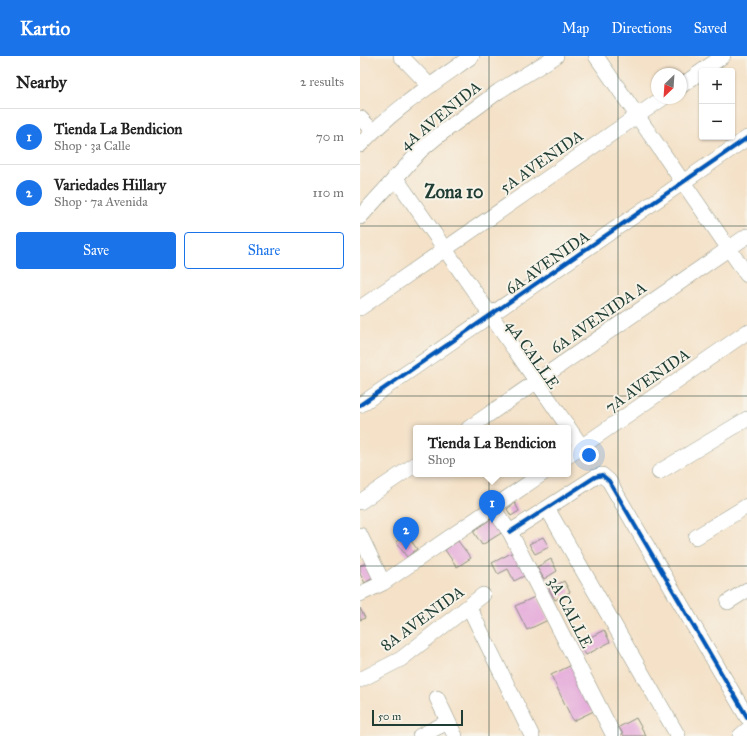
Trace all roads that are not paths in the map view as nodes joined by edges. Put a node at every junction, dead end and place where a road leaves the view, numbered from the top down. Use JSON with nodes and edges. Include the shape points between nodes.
{"nodes":[{"id":1,"x":401,"y":56,"type":"edge"},
{"id":2,"x":472,"y":56,"type":"edge"},
{"id":3,"x":556,"y":56,"type":"edge"},
{"id":4,"x":596,"y":56,"type":"edge"},
{"id":5,"x":723,"y":56,"type":"edge"},
{"id":6,"x":687,"y":82,"type":"edge"},
{"id":7,"x":430,"y":86,"type":"junction"},
{"id":8,"x":654,"y":104,"type":"edge"},
{"id":9,"x":637,"y":116,"type":"junction"},
{"id":10,"x":360,"y":118,"type":"edge"},
{"id":11,"x":373,"y":131,"type":"junction"},
{"id":12,"x":747,"y":138,"type":"edge"},
{"id":13,"x":360,"y":145,"type":"edge"},
{"id":14,"x":395,"y":177,"type":"junction"},
{"id":15,"x":683,"y":182,"type":"junction"},
{"id":16,"x":360,"y":217,"type":"edge"},
{"id":17,"x":747,"y":236,"type":"edge"},
{"id":18,"x":728,"y":248,"type":"junction"},
{"id":19,"x":445,"y":249,"type":"junction"},
{"id":20,"x":747,"y":275,"type":"edge"},
{"id":21,"x":360,"y":308,"type":"edge"},
{"id":22,"x":491,"y":316,"type":"junction"},
{"id":23,"x":747,"y":332,"type":"edge"},
{"id":24,"x":537,"y":382,"type":"junction"},
{"id":25,"x":360,"y":405,"type":"edge"},
{"id":26,"x":747,"y":419,"type":"edge"},
{"id":27,"x":472,"y":425,"type":"edge"},
{"id":28,"x":567,"y":425,"type":"edge"},
{"id":29,"x":571,"y":431,"type":"edge"},
{"id":30,"x":582,"y":447,"type":"junction"},
{"id":31,"x":571,"y":454,"type":"edge"},
{"id":32,"x":413,"y":466,"type":"edge"},
{"id":33,"x":659,"y":472,"type":"dead end"},
{"id":34,"x":537,"y":477,"type":"edge"},
{"id":35,"x":360,"y":502,"type":"edge"},
{"id":36,"x":747,"y":506,"type":"edge"},
{"id":37,"x":492,"y":507,"type":"junction"},
{"id":38,"x":547,"y":508,"type":"junction"},
{"id":39,"x":510,"y":532,"type":"junction"},
{"id":40,"x":360,"y":535,"type":"edge"},
{"id":41,"x":696,"y":537,"type":"dead end"},
{"id":42,"x":383,"y":583,"type":"junction"},
{"id":43,"x":747,"y":590,"type":"edge"},
{"id":44,"x":360,"y":594,"type":"edge"},
{"id":45,"x":484,"y":595,"type":"dead end"},
{"id":46,"x":728,"y":602,"type":"dead end"},
{"id":47,"x":469,"y":606,"type":"junction"},
{"id":48,"x":360,"y":680,"type":"edge"},
{"id":49,"x":436,"y":698,"type":"dead end"},
{"id":50,"x":747,"y":717,"type":"edge"},
{"id":51,"x":448,"y":722,"type":"junction"},
{"id":52,"x":747,"y":730,"type":"edge"},
{"id":53,"x":420,"y":736,"type":"edge"},
{"id":54,"x":455,"y":736,"type":"edge"},
{"id":55,"x":532,"y":736,"type":"edge"},
{"id":56,"x":614,"y":736,"type":"edge"},
{"id":57,"x":678,"y":736,"type":"edge"},
{"id":58,"x":740,"y":736,"type":"edge"}],
"edges":[{"from":1,"to":7,"type":"street"},
{"from":2,"to":7,"type":"street"},
{"from":3,"to":14,"type":"street","name":"4A AVENIDA","via":[[499,91],[439,135]]},
{"from":4,"to":9,"type":"street"},
{"from":5,"to":6,"type":"street"},
{"from":7,"to":11,"type":"street"},
{"from":8,"to":9,"type":"street","name":"5A AVENIDA"},
{"from":9,"to":15,"type":"street"},
{"from":9,"to":19,"type":"street","name":"5A AVENIDA"},
{"from":10,"to":11,"type":"street"},
{"from":11,"to":13,"type":"street"},
{"from":12,"to":15,"type":"street","name":"6A AVENIDA"},
{"from":14,"to":16,"type":"street","name":"4A AVENIDA"},
{"from":14,"to":19,"type":"street","name":"4A CALLE"},
{"from":15,"to":18,"type":"street"},
{"from":15,"to":22,"type":"street","name":"6A AVENIDA"},
{"from":17,"to":18,"type":"street","name":"6A AVENIDA A"},
{"from":18,"to":20,"type":"street"},
{"from":18,"to":24,"type":"street","name":"6A AVENIDA A"},
{"from":19,"to":21,"type":"street","name":"5A AVENIDA"},
{"from":19,"to":22,"type":"street","name":"4A CALLE"},
{"from":22,"to":24,"type":"street","name":"4A CALLE"},
{"from":22,"to":25,"type":"street","name":"6A AVENIDA"},
{"from":23,"to":30,"type":"street","name":"7A AVENIDA"},
{"from":24,"to":27,"type":"street","name":"6A AVENIDA A"},
{"from":24,"to":28,"type":"street","name":"4A CALLE"},
{"from":26,"to":33,"type":"street"},
{"from":29,"to":30,"type":"street","name":"4A CALLE"},
{"from":30,"to":31,"type":"street","name":"7A AVENIDA"},
{"from":32,"to":35,"type":"street"},
{"from":34,"to":37,"type":"street"},
{"from":36,"to":41,"type":"street"},
{"from":37,"to":39,"type":"street","name":"3A CALLE"},
{"from":37,"to":42,"type":"street"},
{"from":38,"to":39,"type":"street"},
{"from":38,"to":50,"type":"street","via":[[595,477],[602,475],[609,481]]},
{"from":38,"to":57,"type":"street"},
{"from":39,"to":56,"type":"street","name":"3A CALLE"},
{"from":40,"to":42,"type":"street"},
{"from":42,"to":44,"type":"street"},
{"from":43,"to":46,"type":"street"},
{"from":45,"to":47,"type":"street","name":"8A AVENIDA"},
{"from":47,"to":48,"type":"street","name":"8A AVENIDA","via":[[401,660]]},
{"from":47,"to":55,"type":"street"},
{"from":49,"to":51,"type":"street"},
{"from":51,"to":53,"type":"street"},
{"from":51,"to":54,"type":"street"},
{"from":52,"to":58,"type":"street"}]}
